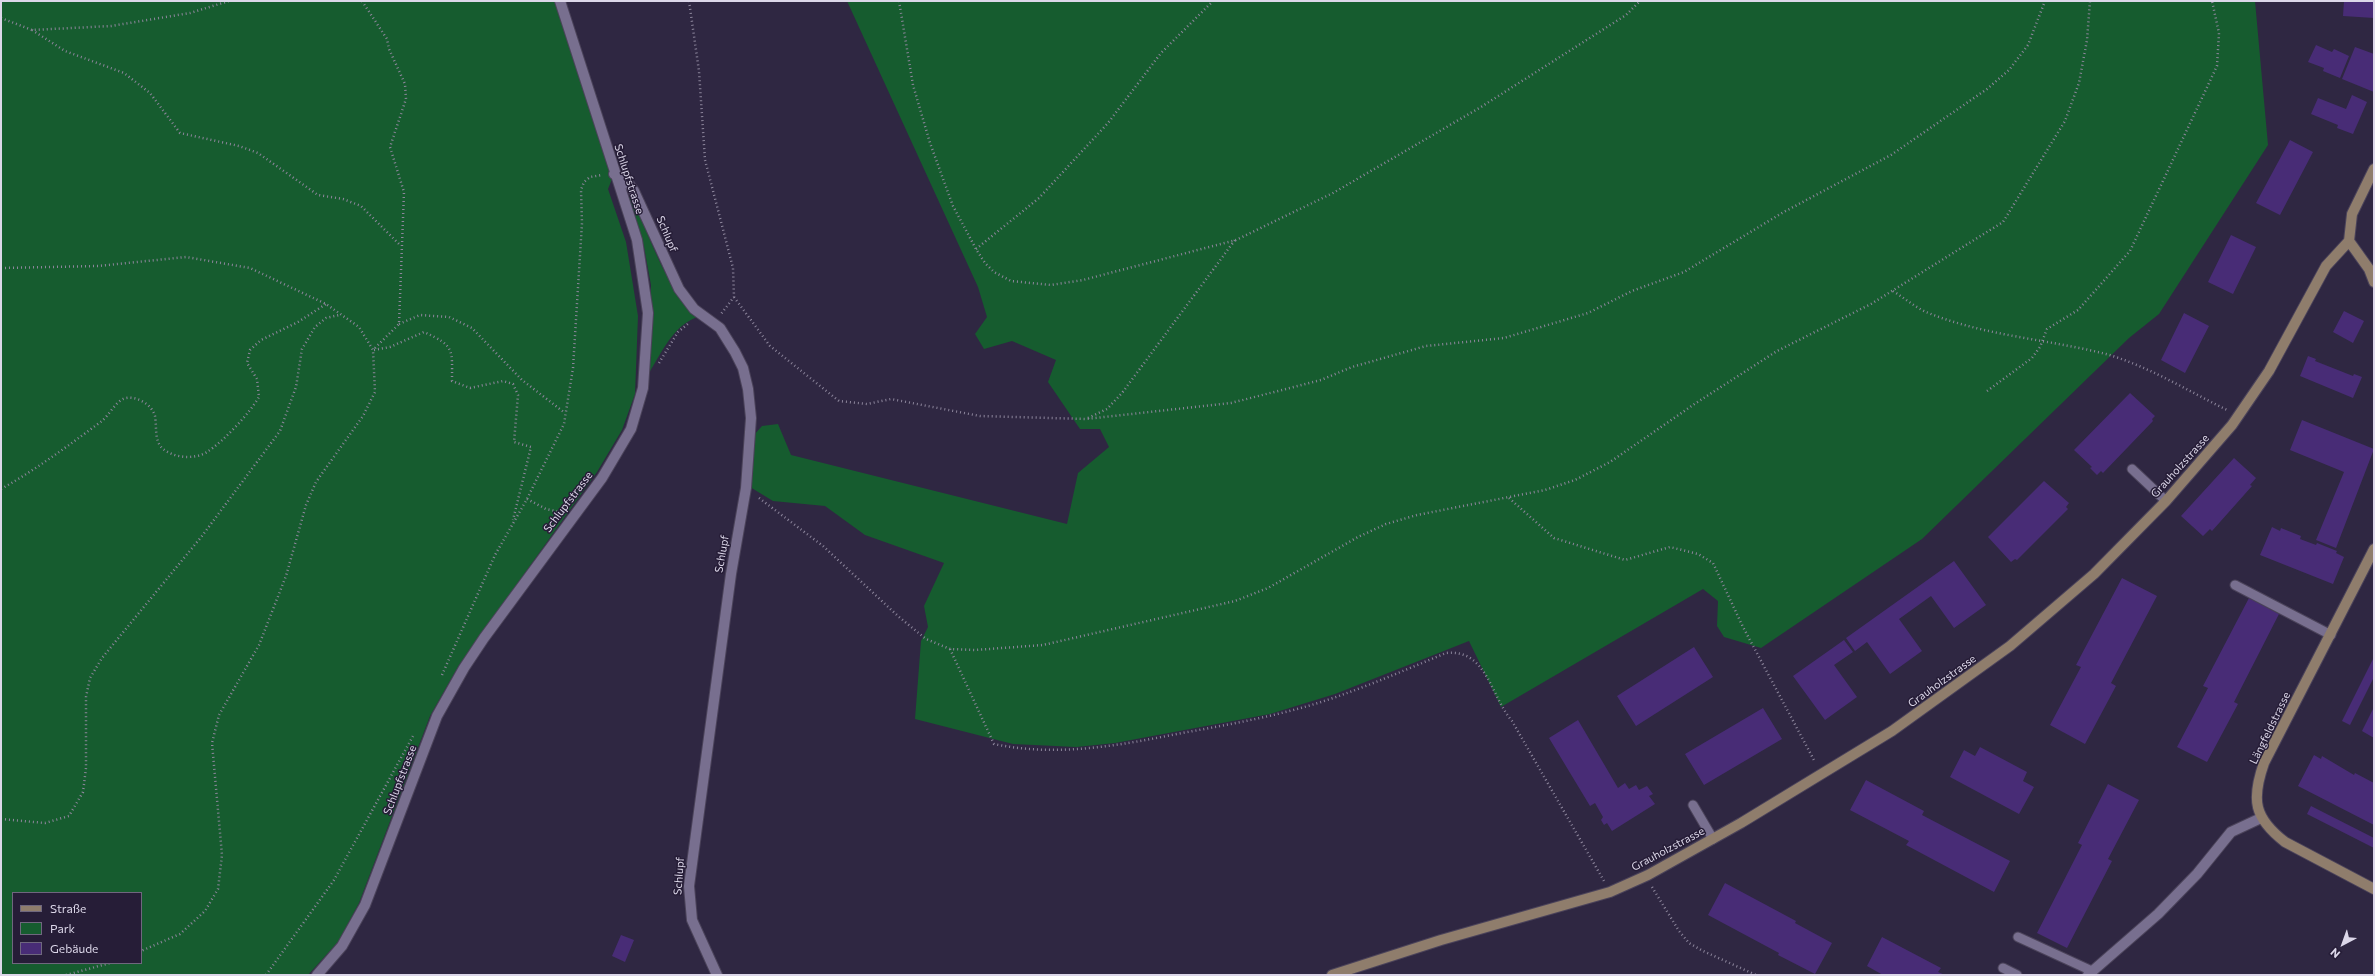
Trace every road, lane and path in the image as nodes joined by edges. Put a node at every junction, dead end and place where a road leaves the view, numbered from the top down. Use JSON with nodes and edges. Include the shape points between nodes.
{"nodes":[{"id":1,"x":229,"y":1,"type":"edge"},
{"id":2,"x":362,"y":1,"type":"edge"},
{"id":3,"x":560,"y":1,"type":"edge"},
{"id":4,"x":689,"y":1,"type":"edge"},
{"id":5,"x":899,"y":1,"type":"edge"},
{"id":6,"x":1213,"y":1,"type":"edge"},
{"id":7,"x":1640,"y":1,"type":"edge"},
{"id":8,"x":2045,"y":1,"type":"edge"},
{"id":9,"x":2090,"y":1,"type":"edge"},
{"id":10,"x":2212,"y":1,"type":"edge"},
{"id":11,"x":1,"y":18,"type":"edge"},
{"id":12,"x":32,"y":30,"type":"junction"},
{"id":13,"x":2374,"y":170,"type":"edge"},
{"id":14,"x":614,"y":174,"type":"junction"},
{"id":15,"x":1236,"y":240,"type":"junction"},
{"id":16,"x":2349,"y":241,"type":"junction"},
{"id":17,"x":401,"y":246,"type":"junction"},
{"id":18,"x":976,"y":249,"type":"junction"},
{"id":19,"x":1,"y":268,"type":"edge"},
{"id":20,"x":2374,"y":282,"type":"edge"},
{"id":21,"x":1893,"y":291,"type":"junction"},
{"id":22,"x":734,"y":297,"type":"junction"},
{"id":23,"x":326,"y":304,"type":"junction"},
{"id":24,"x":340,"y":315,"type":"junction"},
{"id":25,"x":703,"y":316,"type":"junction"},
{"id":26,"x":713,"y":323,"type":"junction"},
{"id":27,"x":399,"y":324,"type":"junction"},
{"id":28,"x":2043,"y":340,"type":"junction"},
{"id":29,"x":373,"y":350,"type":"junction"},
{"id":30,"x":644,"y":377,"type":"junction"},
{"id":31,"x":1987,"y":391,"type":"dead end"},
{"id":32,"x":565,"y":413,"type":"junction"},
{"id":33,"x":2238,"y":416,"type":"junction"},
{"id":34,"x":1086,"y":419,"type":"junction"},
{"id":35,"x":2132,"y":469,"type":"dead end"},
{"id":36,"x":746,"y":488,"type":"junction"},
{"id":37,"x":1,"y":489,"type":"edge"},
{"id":38,"x":1509,"y":498,"type":"junction"},
{"id":39,"x":527,"y":499,"type":"junction"},
{"id":40,"x":2166,"y":501,"type":"junction"},
{"id":41,"x":574,"y":514,"type":"junction"},
{"id":42,"x":512,"y":524,"type":"junction"},
{"id":43,"x":2374,"y":549,"type":"edge"},
{"id":44,"x":2236,"y":585,"type":"dead end"},
{"id":45,"x":2331,"y":634,"type":"junction"},
{"id":46,"x":950,"y":649,"type":"junction"},
{"id":47,"x":441,"y":677,"type":"dead end"},
{"id":48,"x":416,"y":732,"type":"dead end"},
{"id":49,"x":1821,"y":773,"type":"junction"},
{"id":50,"x":1692,"y":805,"type":"dead end"},
{"id":51,"x":2261,"y":818,"type":"junction"},
{"id":52,"x":1,"y":819,"type":"edge"},
{"id":53,"x":1713,"y":839,"type":"junction"},
{"id":54,"x":1648,"y":874,"type":"junction"},
{"id":55,"x":2374,"y":889,"type":"edge"},
{"id":56,"x":1610,"y":892,"type":"junction"},
{"id":57,"x":2018,"y":937,"type":"dead end"},
{"id":58,"x":142,"y":951,"type":"edge"},
{"id":59,"x":106,"y":964,"type":"edge"},
{"id":60,"x":2003,"y":968,"type":"dead end"},
{"id":61,"x":2090,"y":973,"type":"edge"},
{"id":62,"x":66,"y":975,"type":"edge"},
{"id":63,"x":266,"y":975,"type":"edge"},
{"id":64,"x":317,"y":975,"type":"edge"},
{"id":65,"x":717,"y":975,"type":"edge"},
{"id":66,"x":1332,"y":975,"type":"edge"},
{"id":67,"x":1756,"y":975,"type":"edge"},
{"id":68,"x":2017,"y":975,"type":"edge"}],
"edges":[{"from":1,"to":12,"type":"path","via":[[190,13],[111,26]]},
{"from":2,"to":17,"type":"path","via":[[387,39],[405,84],[406,99],[390,148],[404,192]]},
{"from":3,"to":14,"type":"street","name":"Schlupfstrasse"},
{"from":4,"to":22,"type":"path","via":[[699,71],[705,160],[733,268]]},
{"from":5,"to":18,"type":"path","via":[[913,86],[930,143],[953,206]]},
{"from":6,"to":18,"type":"path","via":[[1161,53],[1108,123],[1039,198]]},
{"from":7,"to":15,"type":"path","via":[[1626,15],[1481,107],[1333,193]]},
{"from":8,"to":34,"type":"path","via":[[2028,46],[2009,70],[1987,89],[1891,155],[1782,213],[1684,272],[1632,290],[1588,313],[1504,338],[1426,346],[1352,367],[1321,380],[1231,403]]},
{"from":9,"to":21,"type":"path","via":[[2086,48],[2079,83],[2072,102],[2064,122],[2004,222]]},
{"from":10,"to":28,"type":"path","via":[[2219,33],[2217,66],[2130,251],[2078,310],[2051,325]]},
{"from":11,"to":12,"type":"path"},
{"from":12,"to":17,"type":"path","via":[[65,50],[124,73],[150,93],[180,133],[239,146],[258,153],[318,195],[343,199],[361,206]]},
{"from":13,"to":16,"type":"street","via":[[2352,214]]},
{"from":14,"to":25,"type":"street","name":"Schlupf","via":[[626,180],[634,191],[679,289]]},
{"from":14,"to":30,"type":"street","name":"Schlupfstrasse","via":[[636,240],[648,313]]},
{"from":14,"to":32,"type":"path","via":[[590,177],[584,182],[582,190],[573,368]]},
{"from":15,"to":18,"type":"path","via":[[1083,280],[1051,285],[1011,280],[994,272]]},
{"from":15,"to":34,"type":"path","via":[[1122,393],[1107,409]]},
{"from":16,"to":20,"type":"street","via":[[2369,269]]},
{"from":16,"to":33,"type":"street","name":"Grauholzstrasse","via":[[2326,266],[2270,371]]},
{"from":17,"to":27,"type":"path"},
{"from":19,"to":23,"type":"path","via":[[98,266],[186,257],[250,268]]},
{"from":21,"to":28,"type":"path","via":[[1926,312],[1995,333]]},
{"from":21,"to":38,"type":"path","via":[[1777,351],[1610,462],[1575,480]]},
{"from":22,"to":26,"type":"path"},
{"from":22,"to":34,"type":"path","via":[[770,346],[839,401],[867,404],[890,399],[980,416]]},
{"from":23,"to":24,"type":"path"},
{"from":23,"to":37,"type":"path","via":[[298,322],[261,340],[250,350],[247,363],[257,379],[259,397],[250,412],[207,452],[195,456],[173,456],[160,447],[155,414],[143,401],[133,397],[122,399],[105,418],[58,454]]},
{"from":24,"to":29,"type":"path","via":[[359,327]]},
{"from":24,"to":52,"type":"path","via":[[326,318],[314,327],[302,349],[296,387],[280,431],[202,536],[102,658],[90,678],[86,697],[86,768],[83,792],[69,816],[45,823]]},
{"from":25,"to":26,"type":"street","name":"Schlupf"},
{"from":25,"to":30,"type":"path","via":[[682,327],[658,366]]},
{"from":26,"to":36,"type":"street","name":"Schlupf","via":[[728,338],[743,368],[748,389],[751,418]]},
{"from":27,"to":29,"type":"path"},
{"from":27,"to":32,"type":"path","via":[[420,315],[449,317],[472,328],[522,380]]},
{"from":28,"to":31,"type":"path","via":[[2032,358]]},
{"from":28,"to":33,"type":"path","via":[[2117,358]]},
{"from":29,"to":42,"type":"path","via":[[390,347],[424,332],[443,341],[452,352],[452,381],[470,388],[503,381],[513,384],[518,395],[514,442],[531,447]]},
{"from":29,"to":58,"type":"path","via":[[375,392],[363,416],[316,482],[306,505],[286,576],[259,646],[219,715],[212,743],[222,855],[218,889],[206,911],[180,934]]},
{"from":30,"to":41,"type":"street","name":"Schlupfstrasse","via":[[631,429],[602,478]]},
{"from":32,"to":39,"type":"path","via":[[564,424]]},
{"from":33,"to":40,"type":"street","name":"Grauholzstrasse"},
{"from":35,"to":40,"type":"lane"},
{"from":36,"to":46,"type":"path","via":[[828,550],[913,629],[936,645]]},
{"from":36,"to":65,"type":"street","name":"Schlupf","via":[[731,574],[689,886],[692,920]]},
{"from":38,"to":46,"type":"path","via":[[1417,515],[1386,524],[1358,536],[1268,588],[1235,601],[1043,645],[1003,650]]},
{"from":38,"to":49,"type":"path","via":[[1554,538],[1625,560],[1670,547],[1698,554],[1713,563],[1743,627]]},
{"from":39,"to":41,"type":"path","via":[[546,509]]},
{"from":39,"to":42,"type":"path"},
{"from":40,"to":49,"type":"street","name":"Grauholzstrasse","via":[[2094,574],[2010,646],[1892,731]]},
{"from":41,"to":64,"type":"street","name":"Schlupfstrasse","via":[[484,638],[437,716],[365,905],[342,946]]},
{"from":42,"to":47,"type":"path"},
{"from":43,"to":45,"type":"street","name":"Längfeldstrasse"},
{"from":44,"to":45,"type":"lane"},
{"from":45,"to":51,"type":"street","name":"Längfeldstrasse","via":[[2264,763],[2257,789]]},
{"from":46,"to":56,"type":"path","via":[[994,744],[1012,748],[1076,750],[1116,746],[1271,716],[1336,697],[1446,653],[1464,654],[1474,659],[1482,668],[1502,710],[1512,721]]},
{"from":48,"to":63,"type":"path","via":[[334,880]]},
{"from":49,"to":53,"type":"street","name":"Grauholzstrasse"},
{"from":50,"to":53,"type":"lane"},
{"from":51,"to":55,"type":"street","via":[[2285,842]]},
{"from":51,"to":61,"type":"street","via":[[2231,832],[2197,874],[2158,914]]},
{"from":53,"to":54,"type":"street","name":"Grauholzstrasse"},
{"from":54,"to":56,"type":"street","name":"Grauholzstrasse"},
{"from":54,"to":67,"type":"path","via":[[1654,890],[1689,943]]},
{"from":56,"to":66,"type":"street","name":"Grauholzstrasse","via":[[1441,940]]},
{"from":57,"to":61,"type":"lane"},
{"from":59,"to":62,"type":"path"},
{"from":60,"to":68,"type":"lane"}]}
